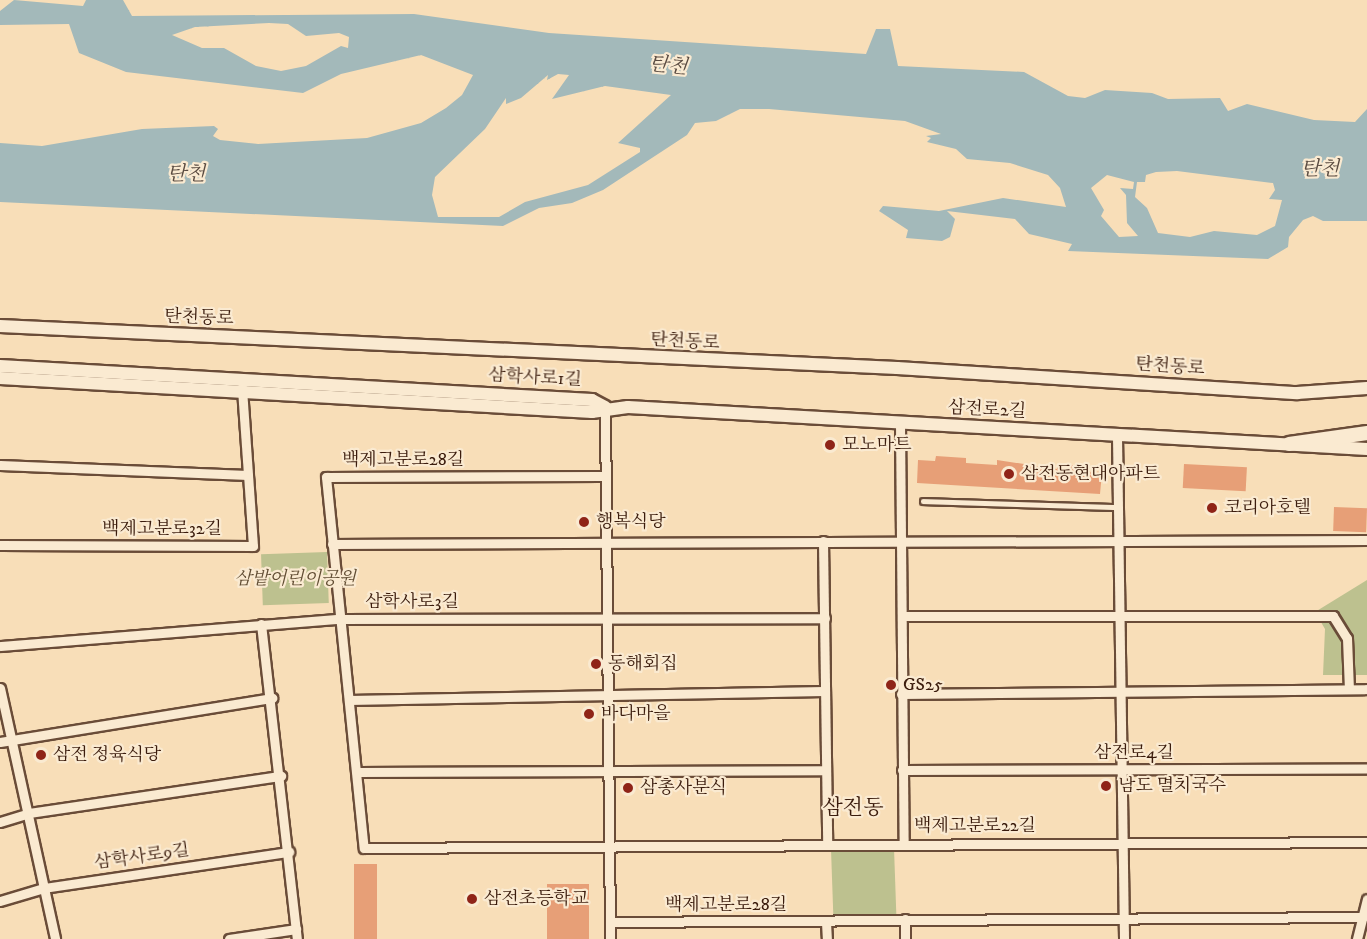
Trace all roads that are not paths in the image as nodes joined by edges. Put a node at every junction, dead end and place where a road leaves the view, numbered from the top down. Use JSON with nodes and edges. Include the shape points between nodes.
{"nodes":[{"id":1,"x":0,"y":326,"type":"edge"},
{"id":2,"x":0,"y":366,"type":"edge"},
{"id":3,"x":0,"y":378,"type":"edge"},
{"id":4,"x":242,"y":379,"type":"junction"},
{"id":5,"x":1367,"y":388,"type":"edge"},
{"id":6,"x":242,"y":393,"type":"junction"},
{"id":7,"x":605,"y":407,"type":"junction"},
{"id":8,"x":900,"y":424,"type":"junction"},
{"id":9,"x":1367,"y":433,"type":"edge"},
{"id":10,"x":1117,"y":436,"type":"junction"},
{"id":11,"x":1288,"y":444,"type":"junction"},
{"id":12,"x":1352,"y":448,"type":"junction"},
{"id":13,"x":1367,"y":449,"type":"edge"},
{"id":14,"x":1367,"y":454,"type":"edge"},
{"id":15,"x":0,"y":465,"type":"edge"},
{"id":16,"x":248,"y":475,"type":"junction"},
{"id":17,"x":604,"y":476,"type":"junction"},
{"id":18,"x":923,"y":501,"type":"dead end"},
{"id":19,"x":1118,"y":507,"type":"junction"},
{"id":20,"x":902,"y":539,"type":"junction"},
{"id":21,"x":1118,"y":540,"type":"junction"},
{"id":22,"x":1367,"y":540,"type":"edge"},
{"id":23,"x":823,"y":541,"type":"junction"},
{"id":24,"x":605,"y":542,"type":"junction"},
{"id":25,"x":332,"y":544,"type":"junction"},
{"id":26,"x":0,"y":545,"type":"edge"},
{"id":27,"x":1119,"y":615,"type":"junction"},
{"id":28,"x":902,"y":616,"type":"junction"},
{"id":29,"x":606,"y":618,"type":"junction"},
{"id":30,"x":825,"y":618,"type":"junction"},
{"id":31,"x":338,"y":619,"type":"junction"},
{"id":32,"x":261,"y":624,"type":"junction"},
{"id":33,"x":0,"y":646,"type":"edge"},
{"id":34,"x":0,"y":688,"type":"edge"},
{"id":35,"x":1349,"y":689,"type":"junction"},
{"id":36,"x":1367,"y":689,"type":"edge"},
{"id":37,"x":824,"y":691,"type":"junction"},
{"id":38,"x":1121,"y":693,"type":"junction"},
{"id":39,"x":902,"y":694,"type":"junction"},
{"id":40,"x":606,"y":695,"type":"junction"},
{"id":41,"x":272,"y":698,"type":"junction"},
{"id":42,"x":349,"y":700,"type":"junction"},
{"id":43,"x":11,"y":739,"type":"junction"},
{"id":44,"x":0,"y":742,"type":"edge"},
{"id":45,"x":1367,"y":768,"type":"edge"},
{"id":46,"x":826,"y":770,"type":"junction"},
{"id":47,"x":902,"y":770,"type":"junction"},
{"id":48,"x":1122,"y":770,"type":"junction"},
{"id":49,"x":607,"y":771,"type":"junction"},
{"id":50,"x":357,"y":772,"type":"junction"},
{"id":51,"x":281,"y":776,"type":"junction"},
{"id":52,"x":29,"y":813,"type":"junction"},
{"id":53,"x":0,"y":822,"type":"edge"},
{"id":54,"x":1367,"y":842,"type":"edge"},
{"id":55,"x":827,"y":843,"type":"junction"},
{"id":56,"x":904,"y":843,"type":"junction"},
{"id":57,"x":1124,"y":843,"type":"junction"},
{"id":58,"x":609,"y":848,"type":"junction"},
{"id":59,"x":289,"y":852,"type":"junction"},
{"id":60,"x":44,"y":888,"type":"junction"},
{"id":61,"x":1367,"y":899,"type":"edge"},
{"id":62,"x":0,"y":901,"type":"edge"},
{"id":63,"x":1362,"y":917,"type":"junction"},
{"id":64,"x":905,"y":919,"type":"junction"},
{"id":65,"x":1124,"y":921,"type":"junction"},
{"id":66,"x":610,"y":922,"type":"junction"},
{"id":67,"x":826,"y":922,"type":"junction"},
{"id":68,"x":297,"y":934,"type":"edge"},
{"id":69,"x":55,"y":939,"type":"edge"},
{"id":70,"x":229,"y":939,"type":"edge"},
{"id":71,"x":610,"y":939,"type":"edge"},
{"id":72,"x":827,"y":939,"type":"edge"},
{"id":73,"x":905,"y":939,"type":"edge"},
{"id":74,"x":1124,"y":939,"type":"edge"},
{"id":75,"x":1357,"y":939,"type":"edge"}],
"edges":[{"from":1,"to":5,"type":"street","name":"탄천동로","via":[[897,368],[1297,393]]},
{"from":2,"to":4,"type":"street","name":"삼학사로1길"},
{"from":3,"to":6,"type":"street","name":"삼학사로1길"},
{"from":4,"to":6,"type":"street","name":"백제고분로32길"},
{"from":4,"to":7,"type":"street","name":"삼학사로1길","via":[[592,400]]},
{"from":6,"to":7,"type":"street","name":"삼학사로1길","via":[[592,412]]},
{"from":6,"to":16,"type":"street","name":"백제고분로32길"},
{"from":7,"to":8,"type":"street","name":"삼전로2길"},
{"from":7,"to":17,"type":"street"},
{"from":8,"to":10,"type":"street","name":"삼전로2길"},
{"from":8,"to":20,"type":"street","name":"백제고분로22길"},
{"from":9,"to":11,"type":"main road"},
{"from":10,"to":11,"type":"street","name":"삼전로2길"},
{"from":10,"to":19,"type":"street"},
{"from":11,"to":12,"type":"street","name":"삼전로2길"},
{"from":12,"to":13,"type":"street","name":"삼전로2길"},
{"from":12,"to":14,"type":"street"},
{"from":15,"to":16,"type":"street"},
{"from":16,"to":26,"type":"street","name":"백제고분로32길","via":[[252,546]]},
{"from":17,"to":24,"type":"street"},
{"from":17,"to":25,"type":"street","name":"백제고분로28길","via":[[326,477]]},
{"from":18,"to":19,"type":"lane"},
{"from":19,"to":21,"type":"street"},
{"from":20,"to":21,"type":"street"},
{"from":20,"to":23,"type":"street"},
{"from":20,"to":28,"type":"street","name":"백제고분로22길"},
{"from":21,"to":22,"type":"street"},
{"from":21,"to":27,"type":"street"},
{"from":23,"to":24,"type":"street"},
{"from":23,"to":30,"type":"street"},
{"from":24,"to":25,"type":"street"},
{"from":24,"to":29,"type":"street"},
{"from":25,"to":31,"type":"street"},
{"from":27,"to":28,"type":"street"},
{"from":27,"to":35,"type":"street","via":[[1333,616],[1347,638]]},
{"from":27,"to":38,"type":"street"},
{"from":28,"to":39,"type":"street","name":"백제고분로22길"},
{"from":29,"to":30,"type":"street","name":"삼학사로3길"},
{"from":29,"to":31,"type":"street","name":"삼학사로3길"},
{"from":29,"to":40,"type":"street"},
{"from":30,"to":37,"type":"street"},
{"from":31,"to":32,"type":"street","name":"삼학사로3길"},
{"from":31,"to":42,"type":"street"},
{"from":32,"to":33,"type":"street","name":"삼학사로3길"},
{"from":32,"to":41,"type":"street"},
{"from":34,"to":43,"type":"street"},
{"from":35,"to":36,"type":"street"},
{"from":35,"to":38,"type":"street"},
{"from":37,"to":40,"type":"street"},
{"from":37,"to":46,"type":"street"},
{"from":38,"to":39,"type":"street"},
{"from":38,"to":48,"type":"street"},
{"from":39,"to":47,"type":"street","name":"백제고분로22길"},
{"from":40,"to":42,"type":"street"},
{"from":40,"to":49,"type":"street"},
{"from":41,"to":43,"type":"street"},
{"from":41,"to":51,"type":"street"},
{"from":42,"to":50,"type":"street"},
{"from":43,"to":44,"type":"street"},
{"from":43,"to":52,"type":"street"},
{"from":45,"to":48,"type":"street","name":"삼전로4길"},
{"from":46,"to":49,"type":"street"},
{"from":46,"to":55,"type":"street"},
{"from":47,"to":48,"type":"street","name":"삼전로4길"},
{"from":47,"to":56,"type":"street","name":"백제고분로22길"},
{"from":48,"to":57,"type":"street"},
{"from":49,"to":50,"type":"street"},
{"from":49,"to":58,"type":"street"},
{"from":50,"to":58,"type":"street","via":[[364,848]]},
{"from":51,"to":52,"type":"street"},
{"from":51,"to":59,"type":"street"},
{"from":52,"to":53,"type":"street"},
{"from":52,"to":60,"type":"street"},
{"from":54,"to":57,"type":"street","name":"백제고분로22길"},
{"from":55,"to":56,"type":"street"},
{"from":55,"to":58,"type":"street"},
{"from":56,"to":57,"type":"street","name":"백제고분로22길"},
{"from":57,"to":65,"type":"street"},
{"from":58,"to":66,"type":"street"},
{"from":59,"to":60,"type":"street","name":"삼학사로9길"},
{"from":59,"to":68,"type":"street"},
{"from":60,"to":62,"type":"street","name":"삼학사로9길"},
{"from":60,"to":69,"type":"street"},
{"from":61,"to":63,"type":"street"},
{"from":63,"to":65,"type":"street"},
{"from":63,"to":75,"type":"street"},
{"from":64,"to":65,"type":"street"},
{"from":64,"to":67,"type":"street"},
{"from":64,"to":73,"type":"street"},
{"from":65,"to":74,"type":"street"},
{"from":66,"to":67,"type":"street","name":"백제고분로28길"},
{"from":66,"to":71,"type":"street"},
{"from":67,"to":72,"type":"street"},
{"from":68,"to":70,"type":"street"}]}
